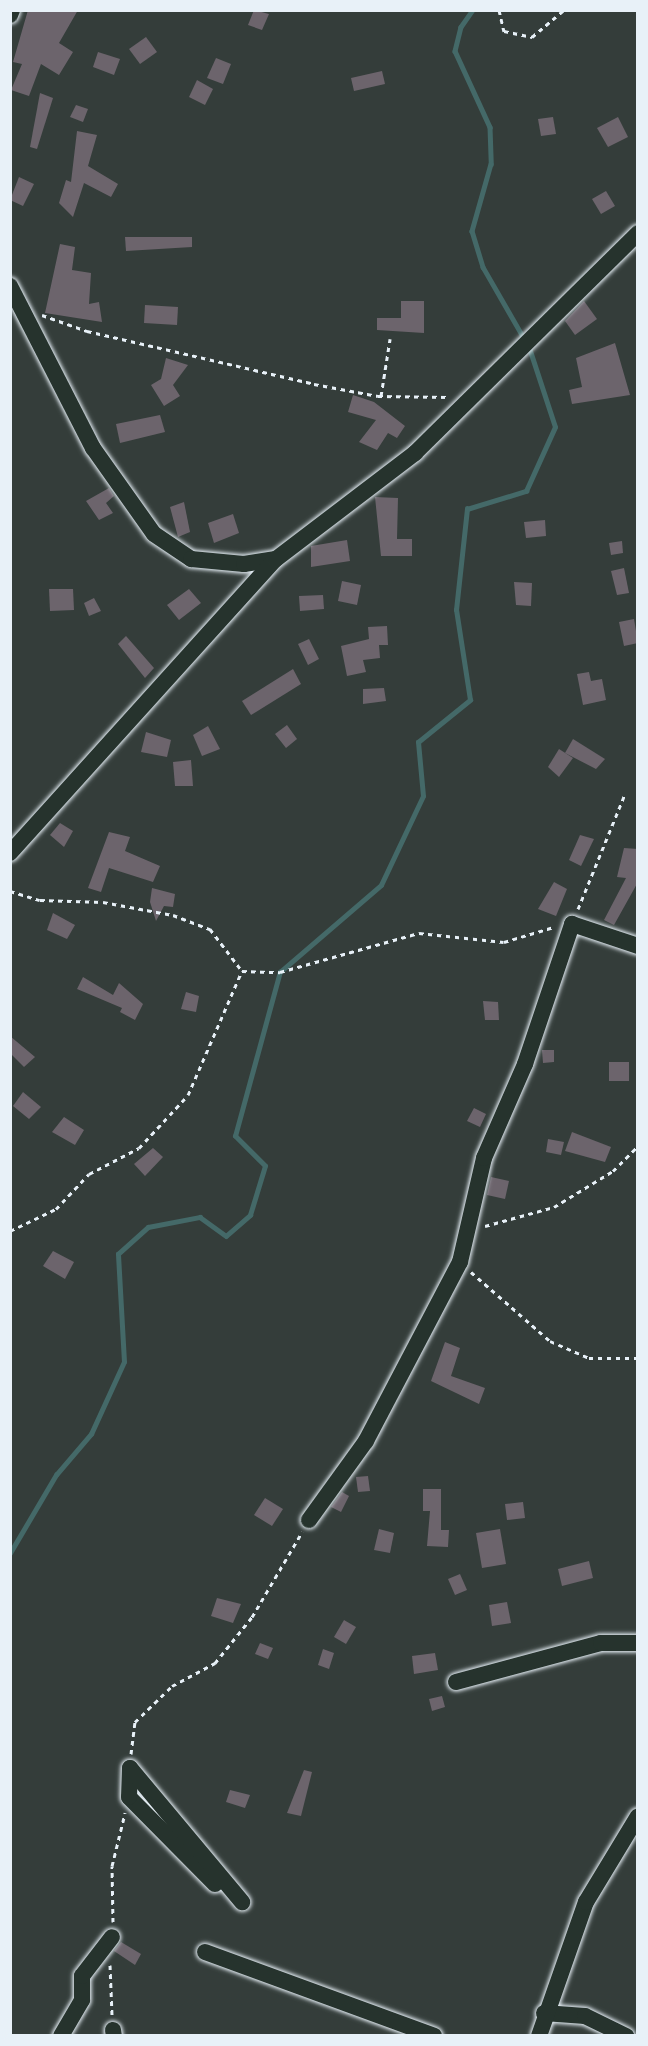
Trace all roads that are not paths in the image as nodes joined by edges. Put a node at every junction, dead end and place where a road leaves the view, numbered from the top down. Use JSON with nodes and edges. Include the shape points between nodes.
{"nodes":[{"id":1,"x":12,"y":10,"type":"edge"},
{"id":2,"x":10,"y":15,"type":"edge"},
{"id":3,"x":638,"y":233,"type":"edge"},
{"id":4,"x":10,"y":286,"type":"edge"},
{"id":5,"x":276,"y":559,"type":"junction"},
{"id":6,"x":10,"y":853,"type":"edge"},
{"id":7,"x":638,"y":946,"type":"edge"},
{"id":8,"x":309,"y":1520,"type":"road end"},
{"id":9,"x":638,"y":1643,"type":"edge"},
{"id":10,"x":456,"y":1682,"type":"dead end"},
{"id":11,"x":638,"y":1816,"type":"edge"},
{"id":12,"x":215,"y":1884,"type":"dead end"},
{"id":13,"x":242,"y":1902,"type":"dead end"},
{"id":14,"x":112,"y":1937,"type":"road end"},
{"id":15,"x":205,"y":1952,"type":"dead end"},
{"id":16,"x":544,"y":2013,"type":"junction"},
{"id":17,"x":61,"y":2036,"type":"edge"},
{"id":18,"x":434,"y":2036,"type":"edge"},
{"id":19,"x":539,"y":2036,"type":"edge"},
{"id":20,"x":626,"y":2036,"type":"edge"}],
"edges":[{"from":1,"to":2,"type":"street"},
{"from":3,"to":5,"type":"street","via":[[415,453]]},
{"from":4,"to":5,"type":"street","via":[[93,448],[154,534],[191,559],[244,564]]},
{"from":5,"to":6,"type":"street"},
{"from":7,"to":8,"type":"street","via":[[572,924],[525,1064],[484,1158],[460,1262],[372,1431]]},
{"from":9,"to":10,"type":"street","via":[[601,1643]]},
{"from":11,"to":16,"type":"street","via":[[586,1902]]},
{"from":12,"to":13,"type":"street","via":[[129,1797],[130,1768]]},
{"from":14,"to":17,"type":"street","via":[[82,1976],[82,2000]]},
{"from":15,"to":18,"type":"street"},
{"from":16,"to":19,"type":"street"},
{"from":16,"to":20,"type":"street","via":[[585,2016]]}]}
